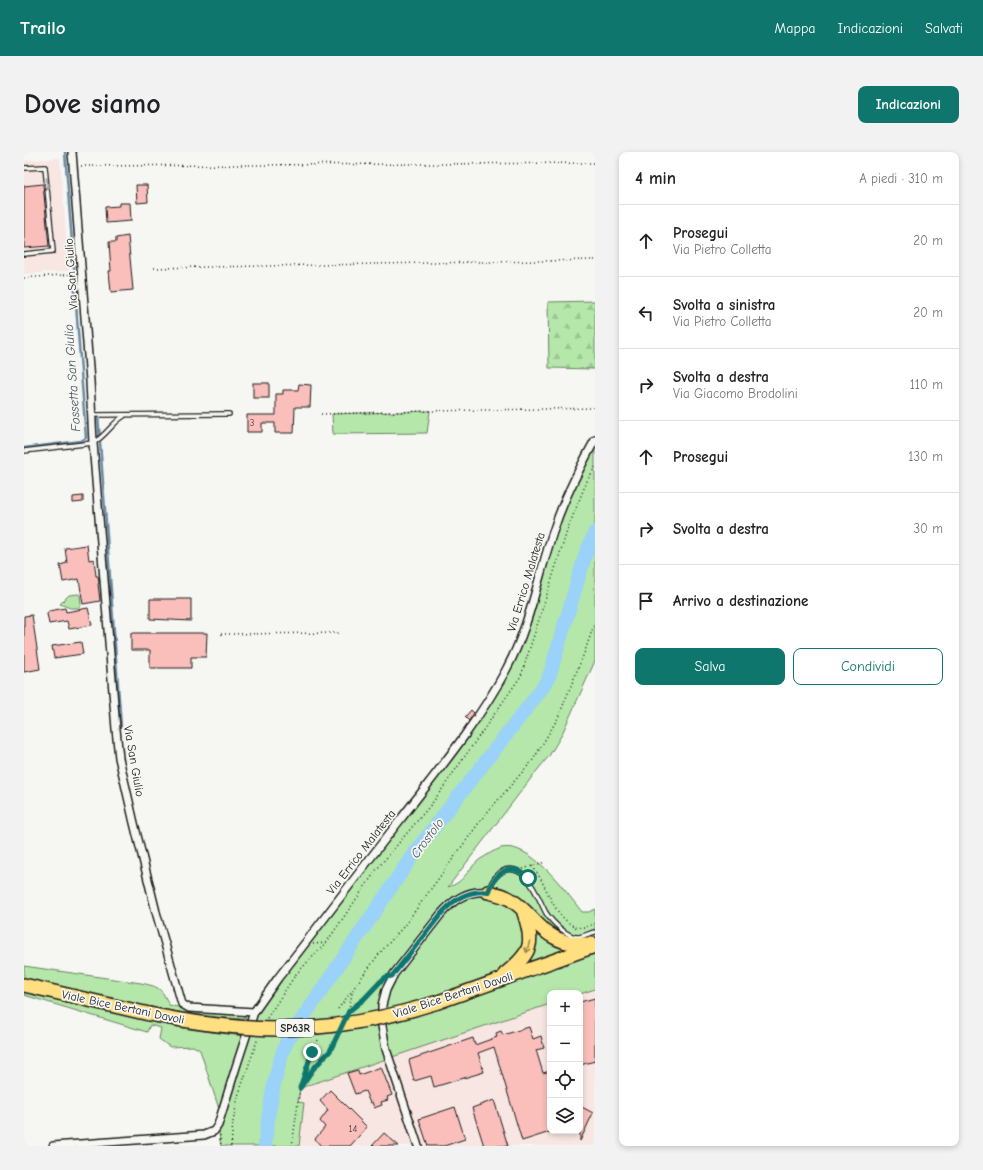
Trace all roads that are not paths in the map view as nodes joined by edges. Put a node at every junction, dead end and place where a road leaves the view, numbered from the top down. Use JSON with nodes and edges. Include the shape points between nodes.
{"nodes":[{"id":1,"x":72,"y":152,"type":"edge"},
{"id":2,"x":24,"y":168,"type":"edge"},
{"id":3,"x":24,"y":254,"type":"edge"},
{"id":4,"x":229,"y":414,"type":"dead end"},
{"id":5,"x":92,"y":415,"type":"junction"},
{"id":6,"x":125,"y":415,"type":"junction"},
{"id":7,"x":595,"y":440,"type":"edge"},
{"id":8,"x":93,"y":443,"type":"junction"},
{"id":9,"x":24,"y":451,"type":"edge"},
{"id":10,"x":488,"y":892,"type":"junction"},
{"id":11,"x":523,"y":909,"type":"junction"},
{"id":12,"x":595,"y":932,"type":"edge"},
{"id":13,"x":595,"y":945,"type":"edge"},
{"id":14,"x":496,"y":981,"type":"junction"},
{"id":15,"x":24,"y":985,"type":"edge"},
{"id":16,"x":254,"y":1012,"type":"junction"},
{"id":17,"x":52,"y":1146,"type":"edge"},
{"id":18,"x":418,"y":1146,"type":"edge"}],
"edges":[{"from":1,"to":5,"type":"street","name":"Via San Giulio"},
{"from":2,"to":3,"type":"lane","one_way":true,"via":[[45,167],[53,251]]},
{"from":4,"to":6,"type":"lane"},
{"from":5,"to":6,"type":"lane"},
{"from":5,"to":8,"type":"street","name":"Via San Giulio"},
{"from":6,"to":8,"type":"lane","via":[[118,419],[102,438]]},
{"from":7,"to":16,"type":"street","name":"Via Errico Malatesta","via":[[576,474],[554,529],[520,641],[490,698],[454,750]]},
{"from":8,"to":9,"type":"lane"},
{"from":8,"to":16,"type":"street","name":"Via San Giulio","via":[[120,758],[156,912],[180,1000],[189,1008]]},
{"from":10,"to":11,"type":"highway","via":[[511,899]]},
{"from":10,"to":12,"type":"lane","via":[[494,879],[501,872],[516,870],[528,878],[546,913],[558,926],[576,937]]},
{"from":10,"to":18,"type":"street","via":[[469,893],[450,904],[392,976],[386,990],[382,1005],[383,1034]]},
{"from":11,"to":13,"type":"highway","via":[[554,938],[568,943]]},
{"from":11,"to":14,"type":"highway","one_way":true,"via":[[530,935],[527,951],[519,962]]},
{"from":13,"to":14,"type":"highway","name":"Viale Bice Bertani Davoli","number":"SP63R"},
{"from":14,"to":15,"type":"highway","name":"Viale Bice Bertani Davoli","number":"SP63R","bridge":true,"via":[[395,1014],[335,1025],[294,1028],[192,1022]]},
{"from":16,"to":17,"type":"street","name":"Via Errico Malatesta","via":[[221,1119],[214,1131],[204,1135]]}]}
